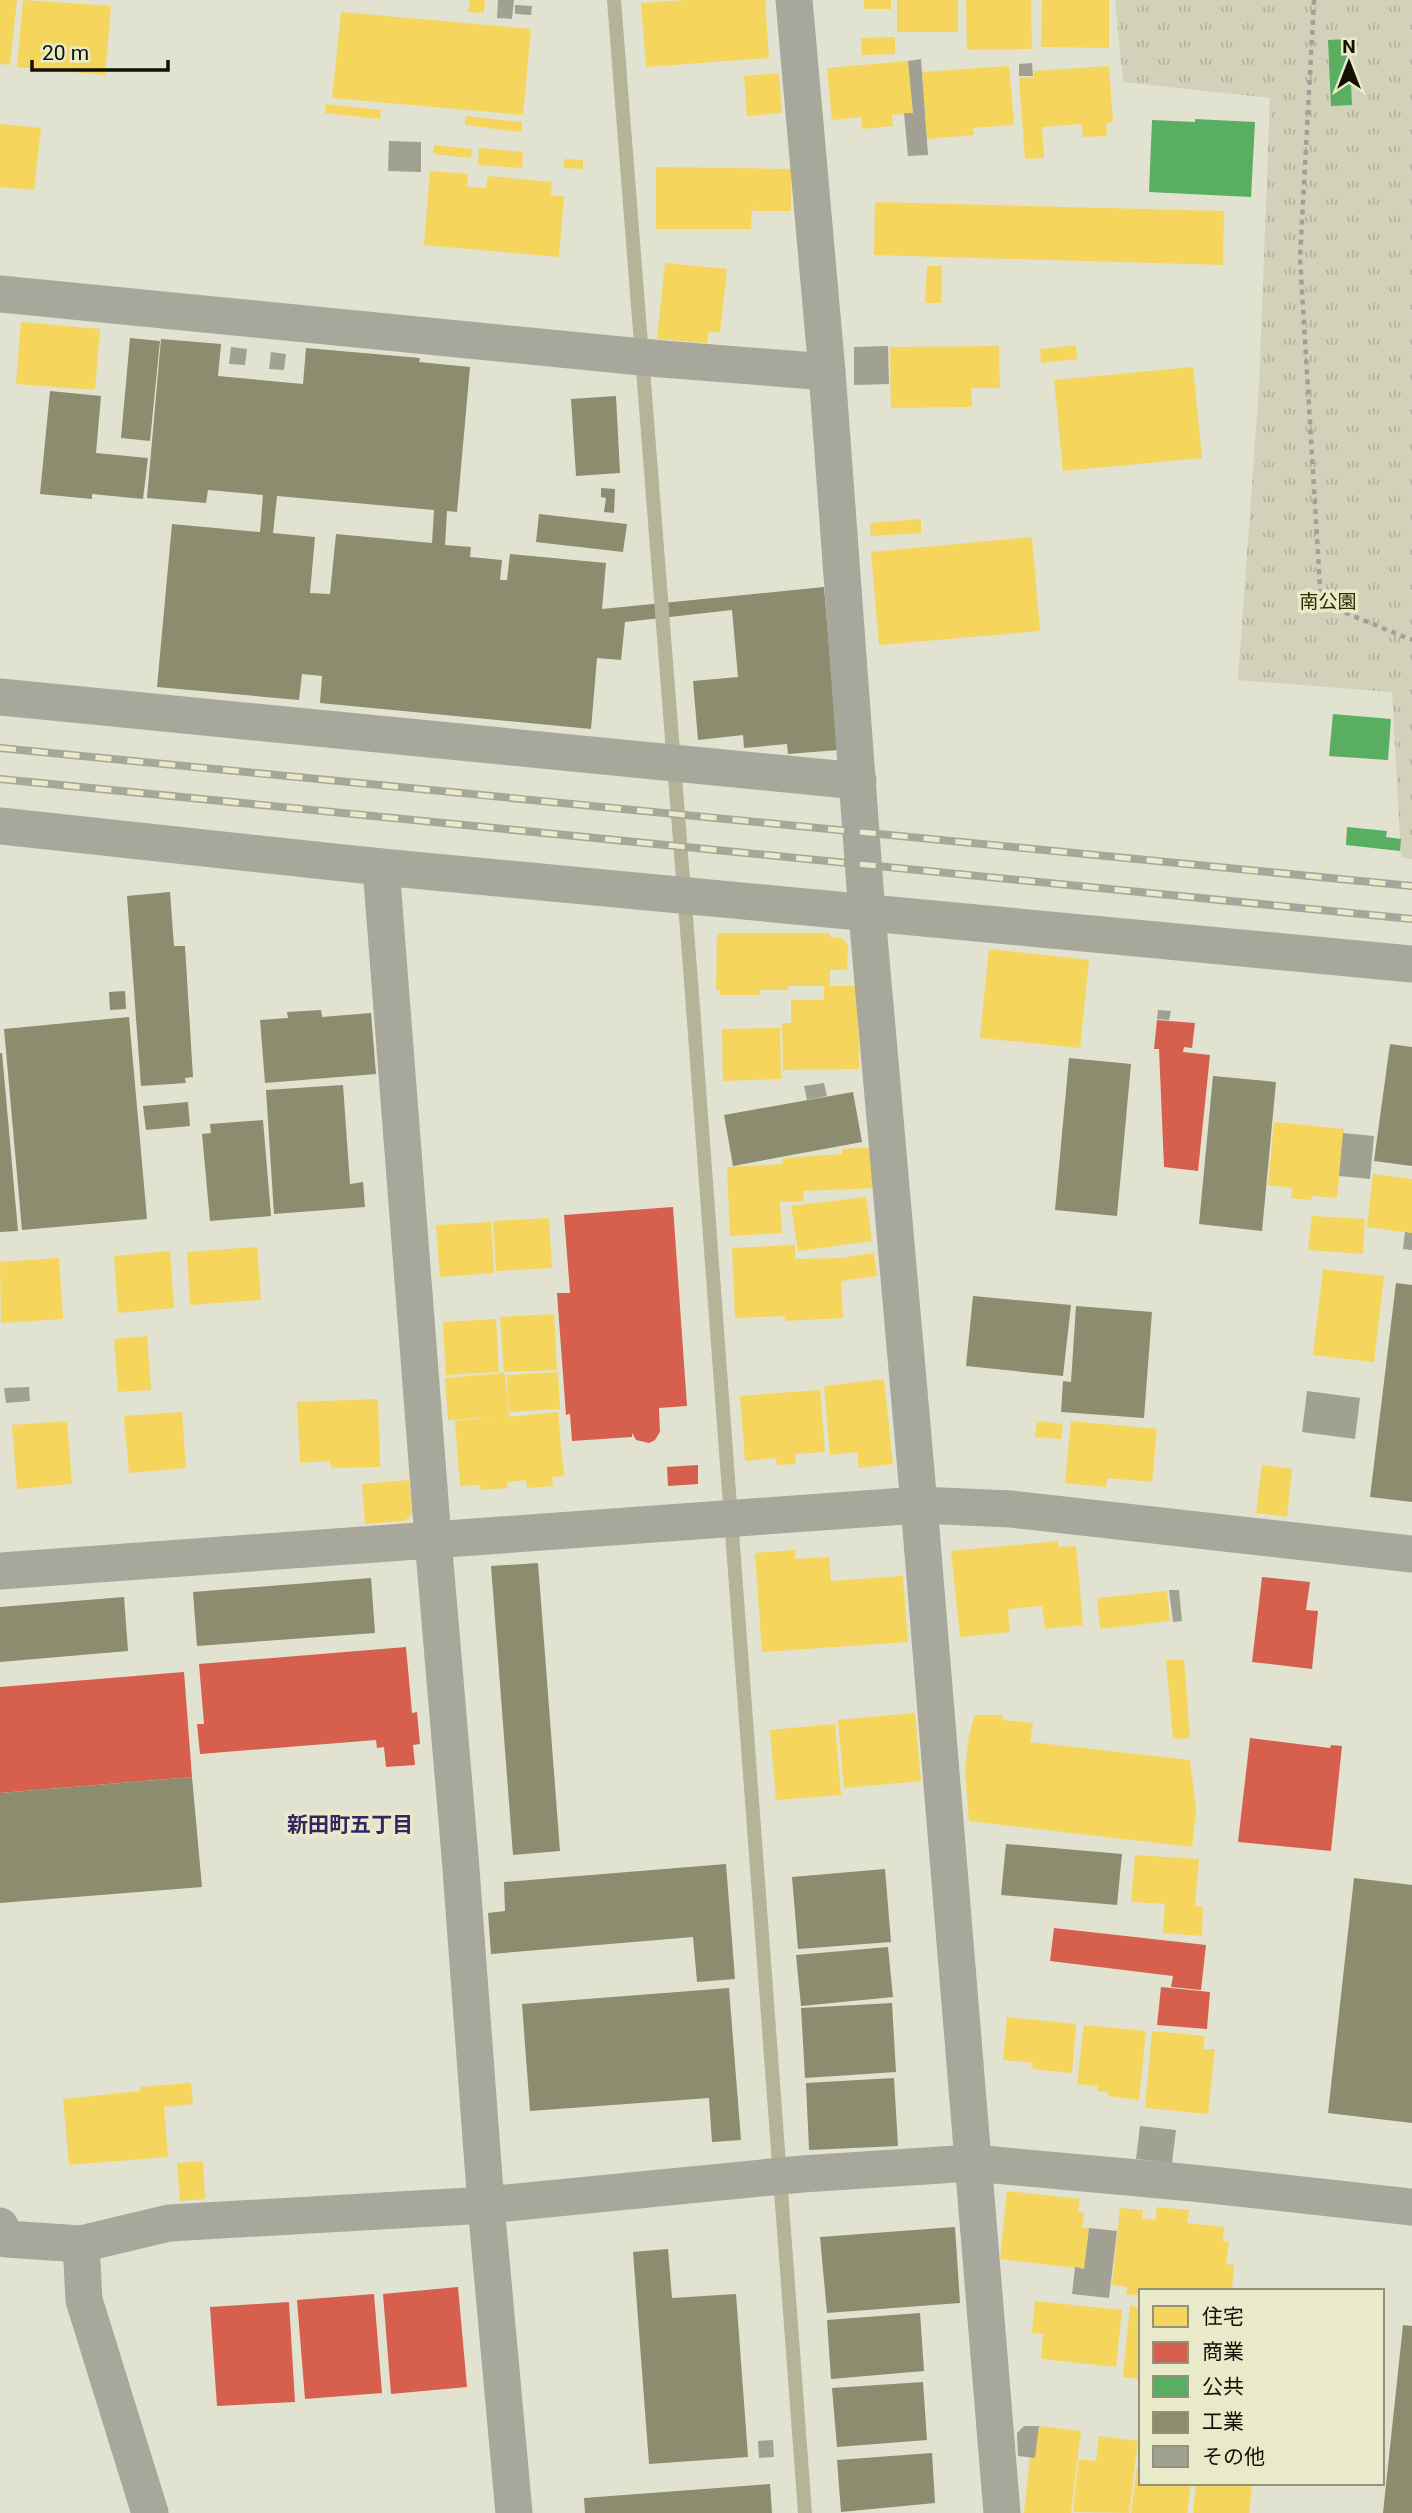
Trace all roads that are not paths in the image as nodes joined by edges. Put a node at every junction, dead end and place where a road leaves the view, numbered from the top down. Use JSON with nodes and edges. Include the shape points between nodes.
{"nodes":[{"id":1,"x":794,"y":0,"type":"edge"},
{"id":2,"x":0,"y":295,"type":"edge"},
{"id":3,"x":827,"y":372,"type":"junction"},
{"id":4,"x":0,"y":697,"type":"edge"},
{"id":5,"x":858,"y":781,"type":"junction"},
{"id":6,"x":0,"y":826,"type":"edge"},
{"id":7,"x":381,"y":867,"type":"junction"},
{"id":8,"x":867,"y":914,"type":"junction"},
{"id":9,"x":1412,"y":964,"type":"edge"},
{"id":10,"x":919,"y":1505,"type":"junction"},
{"id":11,"x":433,"y":1539,"type":"junction"},
{"id":12,"x":1412,"y":1554,"type":"edge"},
{"id":13,"x":0,"y":1571,"type":"edge"},
{"id":14,"x":972,"y":2162,"type":"junction"},
{"id":15,"x":486,"y":2205,"type":"junction"},
{"id":16,"x":1412,"y":2207,"type":"edge"},
{"id":17,"x":0,"y":2226,"type":"edge"},
{"id":18,"x":81,"y":2244,"type":"junction"},
{"id":19,"x":150,"y":2513,"type":"edge"},
{"id":20,"x":514,"y":2513,"type":"edge"},
{"id":21,"x":1002,"y":2513,"type":"edge"}],
"edges":[{"from":1,"to":3,"type":"street"},
{"from":2,"to":3,"type":"street"},
{"from":3,"to":5,"type":"street"},
{"from":4,"to":5,"type":"street"},
{"from":5,"to":8,"type":"street"},
{"from":6,"to":7,"type":"street"},
{"from":7,"to":8,"type":"street"},
{"from":7,"to":11,"type":"street"},
{"from":8,"to":9,"type":"street"},
{"from":8,"to":10,"type":"street"},
{"from":10,"to":11,"type":"street"},
{"from":10,"to":12,"type":"street","via":[[1011,1509]]},
{"from":10,"to":14,"type":"street"},
{"from":11,"to":13,"type":"street"},
{"from":11,"to":15,"type":"street"},
{"from":14,"to":15,"type":"street"},
{"from":14,"to":16,"type":"street"},
{"from":14,"to":21,"type":"street"},
{"from":15,"to":18,"type":"street","via":[[169,2223]]},
{"from":15,"to":20,"type":"street"},
{"from":17,"to":18,"type":"street","via":[[6,2239]]},
{"from":18,"to":19,"type":"street","via":[[84,2300]]}]}
